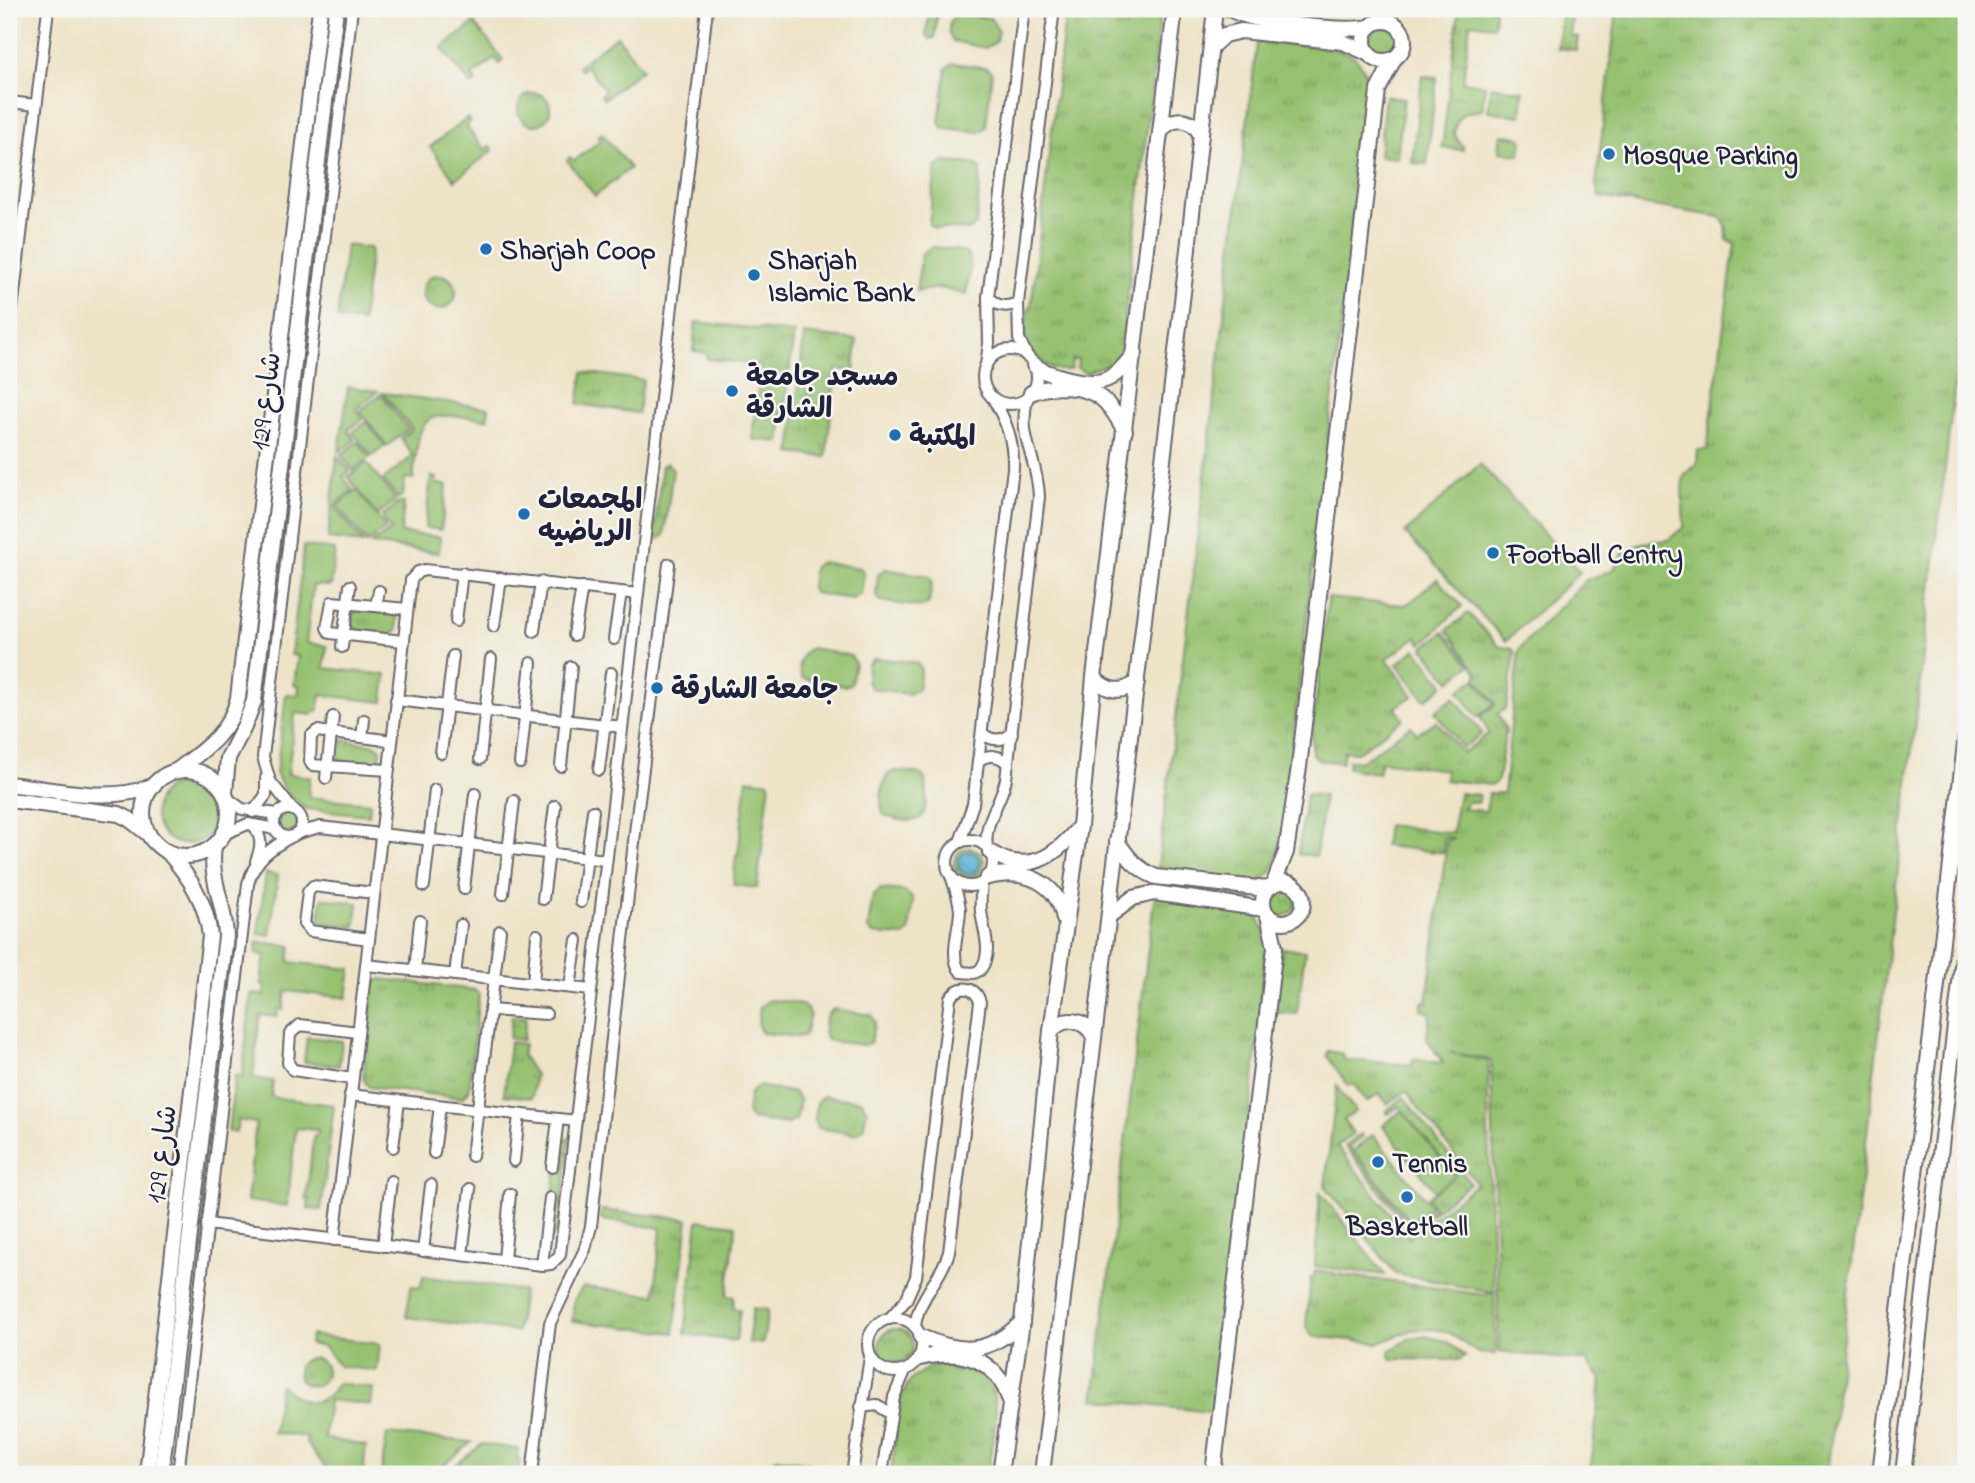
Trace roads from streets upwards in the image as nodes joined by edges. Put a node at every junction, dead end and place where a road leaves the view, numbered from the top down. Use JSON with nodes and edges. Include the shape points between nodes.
{"nodes":[{"id":1,"x":48,"y":9,"type":"edge"},
{"id":2,"x":336,"y":9,"type":"edge"},
{"id":3,"x":352,"y":9,"type":"edge"},
{"id":4,"x":707,"y":9,"type":"edge"},
{"id":5,"x":1024,"y":9,"type":"edge"},
{"id":6,"x":1054,"y":9,"type":"edge"},
{"id":7,"x":1175,"y":9,"type":"edge"},
{"id":8,"x":1215,"y":9,"type":"edge"},
{"id":9,"x":1230,"y":9,"type":"edge"},
{"id":10,"x":318,"y":12,"type":"edge"},
{"id":11,"x":1370,"y":27,"type":"junction"},
{"id":12,"x":1279,"y":28,"type":"junction"},
{"id":13,"x":1211,"y":47,"type":"junction"},
{"id":14,"x":1368,"y":53,"type":"junction"},
{"id":15,"x":1394,"y":59,"type":"junction"},
{"id":16,"x":1378,"y":90,"type":"junction"},
{"id":17,"x":9,"y":102,"type":"edge"},
{"id":18,"x":36,"y":105,"type":"junction"},
{"id":19,"x":1160,"y":133,"type":"junction"},
{"id":20,"x":1201,"y":136,"type":"junction"},
{"id":21,"x":988,"y":297,"type":"junction"},
{"id":22,"x":1018,"y":303,"type":"junction"},
{"id":23,"x":9,"y":335,"type":"edge"},
{"id":24,"x":1135,"y":353,"type":"junction"},
{"id":25,"x":1031,"y":361,"type":"junction"},
{"id":26,"x":986,"y":366,"type":"junction"},
{"id":27,"x":1101,"y":382,"type":"junction"},
{"id":28,"x":1062,"y":383,"type":"junction"},
{"id":29,"x":1030,"y":395,"type":"junction"},
{"id":30,"x":992,"y":397,"type":"junction"},
{"id":31,"x":1100,"y":397,"type":"junction"},
{"id":32,"x":1125,"y":430,"type":"junction"},
{"id":33,"x":670,"y":564,"type":"dead end"},
{"id":34,"x":462,"y":573,"type":"junction"},
{"id":35,"x":501,"y":578,"type":"junction"},
{"id":36,"x":541,"y":582,"type":"junction"},
{"id":37,"x":350,"y":586,"type":"dead end"},
{"id":38,"x":582,"y":587,"type":"junction"},
{"id":39,"x":379,"y":591,"type":"dead end"},
{"id":40,"x":621,"y":592,"type":"junction"},
{"id":41,"x":638,"y":594,"type":"junction"},
{"id":42,"x":348,"y":603,"type":"junction"},
{"id":43,"x":376,"y":606,"type":"junction"},
{"id":44,"x":407,"y":609,"type":"junction"},
{"id":45,"x":456,"y":621,"type":"dead end"},
{"id":46,"x":494,"y":626,"type":"dead end"},
{"id":47,"x":534,"y":631,"type":"dead end"},
{"id":48,"x":343,"y":634,"type":"junction"},
{"id":49,"x":575,"y":635,"type":"dead end"},
{"id":50,"x":372,"y":638,"type":"junction"},
{"id":51,"x":614,"y":639,"type":"dead end"},
{"id":52,"x":403,"y":641,"type":"junction"},
{"id":53,"x":342,"y":647,"type":"dead end"},
{"id":54,"x":370,"y":651,"type":"dead end"},
{"id":55,"x":453,"y":656,"type":"dead end"},
{"id":56,"x":491,"y":659,"type":"dead end"},
{"id":57,"x":531,"y":663,"type":"dead end"},
{"id":58,"x":571,"y":667,"type":"dead end"},
{"id":59,"x":611,"y":673,"type":"dead end"},
{"id":60,"x":1094,"y":677,"type":"junction"},
{"id":61,"x":1137,"y":682,"type":"junction"},
{"id":62,"x":396,"y":699,"type":"junction"},
{"id":63,"x":447,"y":706,"type":"junction"},
{"id":64,"x":485,"y":710,"type":"junction"},
{"id":65,"x":525,"y":715,"type":"junction"},
{"id":66,"x":333,"y":717,"type":"dead end"},
{"id":67,"x":364,"y":720,"type":"dead end"},
{"id":68,"x":566,"y":720,"type":"junction"},
{"id":69,"x":604,"y":725,"type":"junction"},
{"id":70,"x":622,"y":727,"type":"junction"},
{"id":71,"x":331,"y":733,"type":"junction"},
{"id":72,"x":982,"y":733,"type":"junction"},
{"id":73,"x":1012,"y":733,"type":"junction"},
{"id":74,"x":1966,"y":735,"type":"edge"},
{"id":75,"x":362,"y":737,"type":"junction"},
{"id":76,"x":392,"y":741,"type":"junction"},
{"id":77,"x":442,"y":753,"type":"dead end"},
{"id":78,"x":480,"y":759,"type":"dead end"},
{"id":79,"x":978,"y":761,"type":"junction"},
{"id":80,"x":520,"y":762,"type":"dead end"},
{"id":81,"x":1008,"y":764,"type":"junction"},
{"id":82,"x":328,"y":766,"type":"junction"},
{"id":83,"x":561,"y":766,"type":"dead end"},
{"id":84,"x":358,"y":768,"type":"junction"},
{"id":85,"x":599,"y":770,"type":"dead end"},
{"id":86,"x":176,"y":771,"type":"junction"},
{"id":87,"x":388,"y":771,"type":"junction"},
{"id":88,"x":266,"y":772,"type":"junction"},
{"id":89,"x":327,"y":778,"type":"dead end"},
{"id":90,"x":357,"y":781,"type":"dead end"},
{"id":91,"x":9,"y":784,"type":"edge"},
{"id":92,"x":152,"y":786,"type":"junction"},
{"id":93,"x":435,"y":790,"type":"dead end"},
{"id":94,"x":475,"y":794,"type":"dead end"},
{"id":95,"x":226,"y":796,"type":"junction"},
{"id":96,"x":281,"y":798,"type":"junction"},
{"id":97,"x":9,"y":800,"type":"edge"},
{"id":98,"x":514,"y":801,"type":"dead end"},
{"id":99,"x":555,"y":806,"type":"dead end"},
{"id":100,"x":593,"y":811,"type":"dead end"},
{"id":101,"x":253,"y":812,"type":"junction"},
{"id":102,"x":296,"y":812,"type":"junction"},
{"id":103,"x":278,"y":813,"type":"junction"},
{"id":104,"x":254,"y":825,"type":"junction"},
{"id":105,"x":1080,"y":825,"type":"junction"},
{"id":106,"x":320,"y":827,"type":"junction"},
{"id":107,"x":276,"y":830,"type":"junction"},
{"id":108,"x":147,"y":833,"type":"junction"},
{"id":109,"x":296,"y":834,"type":"junction"},
{"id":110,"x":381,"y":834,"type":"junction"},
{"id":111,"x":219,"y":840,"type":"junction"},
{"id":112,"x":429,"y":840,"type":"junction"},
{"id":113,"x":1117,"y":841,"type":"junction"},
{"id":114,"x":960,"y":842,"type":"junction"},
{"id":115,"x":469,"y":844,"type":"junction"},
{"id":116,"x":275,"y":847,"type":"junction"},
{"id":117,"x":509,"y":849,"type":"junction"},
{"id":118,"x":988,"y":849,"type":"junction"},
{"id":119,"x":168,"y":852,"type":"junction"},
{"id":120,"x":1286,"y":852,"type":"junction"},
{"id":121,"x":549,"y":854,"type":"junction"},
{"id":122,"x":587,"y":858,"type":"junction"},
{"id":123,"x":606,"y":860,"type":"junction"},
{"id":124,"x":254,"y":865,"type":"junction"},
{"id":125,"x":1030,"y":869,"type":"junction"},
{"id":126,"x":951,"y":876,"type":"junction"},
{"id":127,"x":985,"y":880,"type":"junction"},
{"id":128,"x":424,"y":886,"type":"dead end"},
{"id":129,"x":1167,"y":887,"type":"junction"},
{"id":130,"x":1270,"y":887,"type":"junction"},
{"id":131,"x":1296,"y":887,"type":"junction"},
{"id":132,"x":464,"y":889,"type":"dead end"},
{"id":133,"x":374,"y":893,"type":"junction"},
{"id":134,"x":503,"y":894,"type":"dead end"},
{"id":135,"x":543,"y":899,"type":"dead end"},
{"id":136,"x":582,"y":902,"type":"dead end"},
{"id":137,"x":1266,"y":912,"type":"junction"},
{"id":138,"x":1109,"y":916,"type":"junction"},
{"id":139,"x":1292,"y":919,"type":"junction"},
{"id":140,"x":420,"y":921,"type":"dead end"},
{"id":141,"x":461,"y":925,"type":"dead end"},
{"id":142,"x":1065,"y":925,"type":"junction"},
{"id":143,"x":500,"y":931,"type":"dead end"},
{"id":144,"x":1966,"y":931,"type":"edge"},
{"id":145,"x":537,"y":935,"type":"dead end"},
{"id":146,"x":369,"y":939,"type":"junction"},
{"id":147,"x":577,"y":940,"type":"dead end"},
{"id":148,"x":1275,"y":947,"type":"junction"},
{"id":149,"x":366,"y":965,"type":"junction"},
{"id":150,"x":415,"y":970,"type":"junction"},
{"id":151,"x":455,"y":975,"type":"junction"},
{"id":152,"x":494,"y":979,"type":"junction"},
{"id":153,"x":533,"y":983,"type":"junction"},
{"id":154,"x":570,"y":987,"type":"junction"},
{"id":155,"x":591,"y":990,"type":"junction"},
{"id":156,"x":490,"y":1010,"type":"junction"},
{"id":157,"x":546,"y":1014,"type":"dead end"},
{"id":158,"x":1051,"y":1031,"type":"junction"},
{"id":159,"x":358,"y":1032,"type":"junction"},
{"id":160,"x":1094,"y":1037,"type":"junction"},
{"id":161,"x":352,"y":1079,"type":"junction"},
{"id":162,"x":350,"y":1096,"type":"junction"},
{"id":163,"x":399,"y":1101,"type":"junction"},
{"id":164,"x":440,"y":1106,"type":"junction"},
{"id":165,"x":478,"y":1110,"type":"junction"},
{"id":166,"x":519,"y":1115,"type":"junction"},
{"id":167,"x":558,"y":1119,"type":"junction"},
{"id":168,"x":576,"y":1121,"type":"junction"},
{"id":169,"x":393,"y":1147,"type":"dead end"},
{"id":170,"x":434,"y":1153,"type":"dead end"},
{"id":171,"x":472,"y":1156,"type":"dead end"},
{"id":172,"x":513,"y":1161,"type":"dead end"},
{"id":173,"x":552,"y":1167,"type":"dead end"},
{"id":174,"x":391,"y":1181,"type":"dead end"},
{"id":175,"x":431,"y":1185,"type":"dead end"},
{"id":176,"x":470,"y":1189,"type":"dead end"},
{"id":177,"x":510,"y":1194,"type":"dead end"},
{"id":178,"x":550,"y":1198,"type":"dead end"},
{"id":179,"x":207,"y":1224,"type":"junction"},
{"id":180,"x":334,"y":1240,"type":"junction"},
{"id":181,"x":383,"y":1246,"type":"junction"},
{"id":182,"x":423,"y":1251,"type":"junction"},
{"id":183,"x":462,"y":1255,"type":"junction"},
{"id":184,"x":503,"y":1260,"type":"junction"},
{"id":185,"x":542,"y":1265,"type":"junction"},
{"id":186,"x":889,"y":1319,"type":"junction"},
{"id":187,"x":1022,"y":1322,"type":"junction"},
{"id":188,"x":918,"y":1332,"type":"junction"},
{"id":189,"x":949,"y":1351,"type":"junction"},
{"id":190,"x":984,"y":1355,"type":"junction"},
{"id":191,"x":870,"y":1357,"type":"junction"},
{"id":192,"x":920,"y":1358,"type":"junction"},
{"id":193,"x":905,"y":1371,"type":"junction"},
{"id":194,"x":1010,"y":1401,"type":"junction"},
{"id":195,"x":861,"y":1407,"type":"junction"},
{"id":196,"x":890,"y":1413,"type":"junction"},
{"id":197,"x":147,"y":1474,"type":"edge"},
{"id":198,"x":161,"y":1474,"type":"edge"},
{"id":199,"x":178,"y":1474,"type":"edge"},
{"id":200,"x":532,"y":1474,"type":"edge"},
{"id":201,"x":852,"y":1474,"type":"edge"},
{"id":202,"x":882,"y":1474,"type":"edge"},
{"id":203,"x":1000,"y":1474,"type":"edge"},
{"id":204,"x":1042,"y":1474,"type":"edge"},
{"id":205,"x":1213,"y":1474,"type":"edge"},
{"id":206,"x":1880,"y":1474,"type":"edge"},
{"id":207,"x":1903,"y":1474,"type":"edge"}],
"edges":[{"from":1,"to":18,"type":"street"},
{"from":2,"to":95,"type":"street","name":"شارع 129","via":[[254,701],[228,758]]},
{"from":3,"to":88,"type":"street","via":[[263,757]]},
{"from":4,"to":41,"type":"street"},
{"from":5,"to":21,"type":"street"},
{"from":6,"to":22,"type":"street"},
{"from":7,"to":19,"type":"street"},
{"from":8,"to":13,"type":"street"},
{"from":9,"to":12,"type":"street"},
{"from":10,"to":86,"type":"street","name":"شارع 129","via":[[238,698],[224,731]]},
{"from":11,"to":12,"type":"street"},
{"from":11,"to":14,"type":"street","via":[[1364,39]]},
{"from":11,"to":15,"type":"street","via":[[1388,22],[1402,32],[1404,44]]},
{"from":12,"to":13,"type":"street","via":[[1231,32]]},
{"from":12,"to":14,"type":"street","via":[[1350,44]]},
{"from":13,"to":20,"type":"street"},
{"from":14,"to":15,"type":"street","via":[[1383,62]]},
{"from":14,"to":16,"type":"street"},
{"from":15,"to":16,"type":"street"},
{"from":16,"to":120,"type":"street"},
{"from":17,"to":18,"type":"street"},
{"from":18,"to":23,"type":"street"},
{"from":19,"to":20,"type":"street","via":[[1170,122],[1184,120],[1197,127]]},
{"from":19,"to":24,"type":"street"},
{"from":20,"to":61,"type":"street"},
{"from":21,"to":22,"type":"street","via":[[999,306]]},
{"from":21,"to":26,"type":"street"},
{"from":22,"to":25,"type":"street","via":[[1019,339]]},
{"from":24,"to":27,"type":"street"},
{"from":24,"to":32,"type":"street"},
{"from":25,"to":26,"type":"street","via":[[1005,351],[993,356]]},
{"from":25,"to":28,"type":"street"},
{"from":25,"to":29,"type":"street","via":[[1036,382]]},
{"from":26,"to":30,"type":"street","via":[[983,379]]},
{"from":27,"to":28,"type":"street"},
{"from":27,"to":31,"type":"street"},
{"from":28,"to":29,"type":"street"},
{"from":28,"to":31,"type":"street"},
{"from":29,"to":30,"type":"street","via":[[1013,404]]},
{"from":29,"to":73,"type":"street","via":[[1023,419],[1039,497]]},
{"from":30,"to":72,"type":"street","via":[[1010,434],[1013,458]]},
{"from":31,"to":32,"type":"street"},
{"from":32,"to":60,"type":"street"},
{"from":33,"to":200,"type":"street","via":[[591,1226],[550,1323]]},
{"from":34,"to":35,"type":"street"},
{"from":34,"to":44,"type":"street","via":[[418,572],[411,580]]},
{"from":34,"to":45,"type":"street"},
{"from":35,"to":36,"type":"street"},
{"from":35,"to":46,"type":"street"},
{"from":36,"to":38,"type":"street"},
{"from":36,"to":47,"type":"street"},
{"from":37,"to":42,"type":"street"},
{"from":38,"to":40,"type":"street"},
{"from":38,"to":49,"type":"street"},
{"from":39,"to":43,"type":"street"},
{"from":40,"to":41,"type":"street"},
{"from":40,"to":51,"type":"street"},
{"from":41,"to":70,"type":"street"},
{"from":42,"to":43,"type":"street"},
{"from":42,"to":48,"type":"street"},
{"from":42,"to":48,"type":"street","via":[[332,602],[328,617],[328,631]]},
{"from":43,"to":44,"type":"street"},
{"from":44,"to":52,"type":"street"},
{"from":48,"to":50,"type":"street"},
{"from":48,"to":53,"type":"street"},
{"from":50,"to":52,"type":"street"},
{"from":50,"to":54,"type":"street"},
{"from":52,"to":62,"type":"street"},
{"from":55,"to":63,"type":"street"},
{"from":56,"to":64,"type":"street"},
{"from":57,"to":65,"type":"street"},
{"from":58,"to":68,"type":"street"},
{"from":59,"to":69,"type":"street"},
{"from":60,"to":61,"type":"street","via":[[1117,690]]},
{"from":60,"to":105,"type":"street"},
{"from":61,"to":113,"type":"street"},
{"from":62,"to":63,"type":"street"},
{"from":62,"to":76,"type":"street"},
{"from":63,"to":64,"type":"street"},
{"from":63,"to":77,"type":"street"},
{"from":64,"to":65,"type":"street"},
{"from":64,"to":78,"type":"street"},
{"from":65,"to":68,"type":"street"},
{"from":65,"to":80,"type":"street"},
{"from":66,"to":71,"type":"street"},
{"from":67,"to":75,"type":"street"},
{"from":68,"to":69,"type":"street"},
{"from":68,"to":83,"type":"street"},
{"from":69,"to":70,"type":"street"},
{"from":69,"to":85,"type":"street"},
{"from":70,"to":123,"type":"street"},
{"from":71,"to":75,"type":"street"},
{"from":71,"to":82,"type":"street"},
{"from":71,"to":82,"type":"street","via":[[317,731],[312,736],[311,763]]},
{"from":72,"to":73,"type":"street","via":[[999,740]]},
{"from":72,"to":79,"type":"street"},
{"from":73,"to":81,"type":"street"},
{"from":74,"to":206,"type":"street"},
{"from":75,"to":76,"type":"street"},
{"from":76,"to":87,"type":"street"},
{"from":79,"to":81,"type":"street","via":[[994,756]]},
{"from":79,"to":114,"type":"street","via":[[972,811]]},
{"from":81,"to":118,"type":"street","via":[[1002,795],[987,826]]},
{"from":82,"to":84,"type":"street"},
{"from":82,"to":89,"type":"street"},
{"from":84,"to":87,"type":"street"},
{"from":84,"to":90,"type":"street"},
{"from":86,"to":92,"type":"street"},
{"from":86,"to":95,"type":"street","via":[[205,774]]},
{"from":87,"to":110,"type":"street"},
{"from":88,"to":96,"type":"street"},
{"from":88,"to":101,"type":"street","via":[[266,795]]},
{"from":91,"to":92,"type":"street","via":[[110,796]]},
{"from":92,"to":108,"type":"street","via":[[143,808]]},
{"from":93,"to":112,"type":"street"},
{"from":94,"to":115,"type":"street"},
{"from":95,"to":101,"type":"street","via":[[242,810]]},
{"from":95,"to":111,"type":"street","via":[[229,811]]},
{"from":96,"to":102,"type":"street"},
{"from":96,"to":103,"type":"street"},
{"from":97,"to":108,"type":"street","via":[[119,814]]},
{"from":98,"to":117,"type":"street"},
{"from":99,"to":121,"type":"street"},
{"from":100,"to":122,"type":"street"},
{"from":101,"to":103,"type":"street"},
{"from":102,"to":103,"type":"street","via":[[286,809]]},
{"from":102,"to":106,"type":"street"},
{"from":102,"to":109,"type":"street","via":[[302,824]]},
{"from":103,"to":107,"type":"street"},
{"from":104,"to":107,"type":"street"},
{"from":104,"to":111,"type":"street","via":[[240,826]]},
{"from":104,"to":124,"type":"street","via":[[261,845]]},
{"from":105,"to":125,"type":"street","via":[[1062,848]]},
{"from":105,"to":142,"type":"street"},
{"from":106,"to":109,"type":"street"},
{"from":106,"to":110,"type":"street"},
{"from":107,"to":109,"type":"street","via":[[285,836]]},
{"from":107,"to":116,"type":"street"},
{"from":108,"to":119,"type":"street"},
{"from":109,"to":116,"type":"street"},
{"from":110,"to":112,"type":"street"},
{"from":110,"to":133,"type":"street"},
{"from":111,"to":119,"type":"street","via":[[206,851],[187,856]]},
{"from":111,"to":198,"type":"street","name":"شارع 129","via":[[212,871],[226,936]]},
{"from":112,"to":115,"type":"street"},
{"from":112,"to":128,"type":"street"},
{"from":113,"to":129,"type":"street","via":[[1128,859]]},
{"from":113,"to":138,"type":"street"},
{"from":114,"to":118,"type":"street","via":[[971,840]]},
{"from":114,"to":126,"type":"street","via":[[947,857]]},
{"from":115,"to":117,"type":"street"},
{"from":115,"to":132,"type":"street"},
{"from":116,"to":124,"type":"street"},
{"from":117,"to":121,"type":"street"},
{"from":117,"to":134,"type":"street"},
{"from":118,"to":125,"type":"street"},
{"from":118,"to":127,"type":"street","via":[[993,864]]},
{"from":119,"to":197,"type":"street","name":"شارع 129","via":[[199,894],[210,936]]},
{"from":120,"to":130,"type":"street"},
{"from":120,"to":131,"type":"street"},
{"from":121,"to":122,"type":"street"},
{"from":121,"to":135,"type":"street"},
{"from":122,"to":123,"type":"street"},
{"from":122,"to":136,"type":"street"},
{"from":123,"to":155,"type":"street"},
{"from":124,"to":179,"type":"street"},
{"from":125,"to":127,"type":"street"},
{"from":125,"to":142,"type":"street","via":[[1053,892]]},
{"from":126,"to":127,"type":"street","via":[[965,886]]},
{"from":126,"to":127,"type":"street","via":[[960,912],[955,960],[967,974],[980,970],[986,957],[981,908]]},
{"from":129,"to":130,"type":"street"},
{"from":129,"to":137,"type":"street"},
{"from":129,"to":138,"type":"street","via":[[1133,898]]},
{"from":130,"to":131,"type":"street","via":[[1285,882]]},
{"from":130,"to":137,"type":"street","via":[[1263,898]]},
{"from":131,"to":139,"type":"street","via":[[1303,900]]},
{"from":133,"to":146,"type":"street"},
{"from":133,"to":146,"type":"street","via":[[316,885],[309,889],[306,902],[304,924],[308,930]]},
{"from":137,"to":139,"type":"street","via":[[1280,921]]},
{"from":137,"to":148,"type":"street"},
{"from":138,"to":160,"type":"street"},
{"from":139,"to":148,"type":"street"},
{"from":140,"to":150,"type":"street"},
{"from":141,"to":151,"type":"street"},
{"from":142,"to":158,"type":"street"},
{"from":143,"to":152,"type":"street"},
{"from":144,"to":207,"type":"street"},
{"from":145,"to":153,"type":"street"},
{"from":146,"to":149,"type":"street"},
{"from":147,"to":154,"type":"street"},
{"from":148,"to":205,"type":"street"},
{"from":149,"to":150,"type":"street"},
{"from":149,"to":159,"type":"street"},
{"from":150,"to":151,"type":"street"},
{"from":151,"to":152,"type":"street"},
{"from":152,"to":153,"type":"street"},
{"from":152,"to":156,"type":"street"},
{"from":153,"to":154,"type":"street"},
{"from":154,"to":155,"type":"street"},
{"from":155,"to":168,"type":"street"},
{"from":156,"to":157,"type":"street"},
{"from":156,"to":165,"type":"street"},
{"from":158,"to":160,"type":"street","via":[[1074,1021],[1089,1028]]},
{"from":158,"to":187,"type":"street"},
{"from":159,"to":161,"type":"street"},
{"from":159,"to":161,"type":"street","via":[[300,1025],[290,1034],[288,1063],[293,1070]]},
{"from":160,"to":204,"type":"street"},
{"from":161,"to":162,"type":"street"},
{"from":162,"to":163,"type":"street"},
{"from":162,"to":180,"type":"street"},
{"from":163,"to":164,"type":"street"},
{"from":163,"to":169,"type":"street"},
{"from":164,"to":165,"type":"street"},
{"from":164,"to":170,"type":"street"},
{"from":165,"to":166,"type":"street"},
{"from":165,"to":171,"type":"street"},
{"from":166,"to":167,"type":"street"},
{"from":166,"to":172,"type":"street"},
{"from":167,"to":168,"type":"street"},
{"from":167,"to":173,"type":"street"},
{"from":168,"to":185,"type":"street","via":[[560,1255]]},
{"from":174,"to":181,"type":"street"},
{"from":175,"to":182,"type":"street"},
{"from":176,"to":183,"type":"street"},
{"from":177,"to":184,"type":"street"},
{"from":178,"to":185,"type":"street"},
{"from":179,"to":180,"type":"street"},
{"from":179,"to":199,"type":"street"},
{"from":180,"to":181,"type":"street"},
{"from":181,"to":182,"type":"street"},
{"from":182,"to":183,"type":"street"},
{"from":183,"to":184,"type":"street"},
{"from":184,"to":185,"type":"street"},
{"from":186,"to":188,"type":"street","via":[[898,1318]]},
{"from":186,"to":188,"type":"street","via":[[906,1300],[916,1277],[950,998],[967,988],[980,1002],[950,1252],[919,1308]]},
{"from":186,"to":191,"type":"street","via":[[871,1333]]},
{"from":187,"to":190,"type":"street"},
{"from":187,"to":194,"type":"street"},
{"from":188,"to":189,"type":"street"},
{"from":188,"to":192,"type":"street","via":[[923,1344]]},
{"from":189,"to":190,"type":"street"},
{"from":189,"to":192,"type":"street"},
{"from":190,"to":194,"type":"street"},
{"from":191,"to":193,"type":"street","via":[[889,1372]]},
{"from":191,"to":195,"type":"street"},
{"from":192,"to":193,"type":"street"},
{"from":193,"to":196,"type":"street"},
{"from":194,"to":203,"type":"street"},
{"from":195,"to":196,"type":"street","via":[[877,1405]]},
{"from":195,"to":201,"type":"street"},
{"from":196,"to":202,"type":"street"}]}
